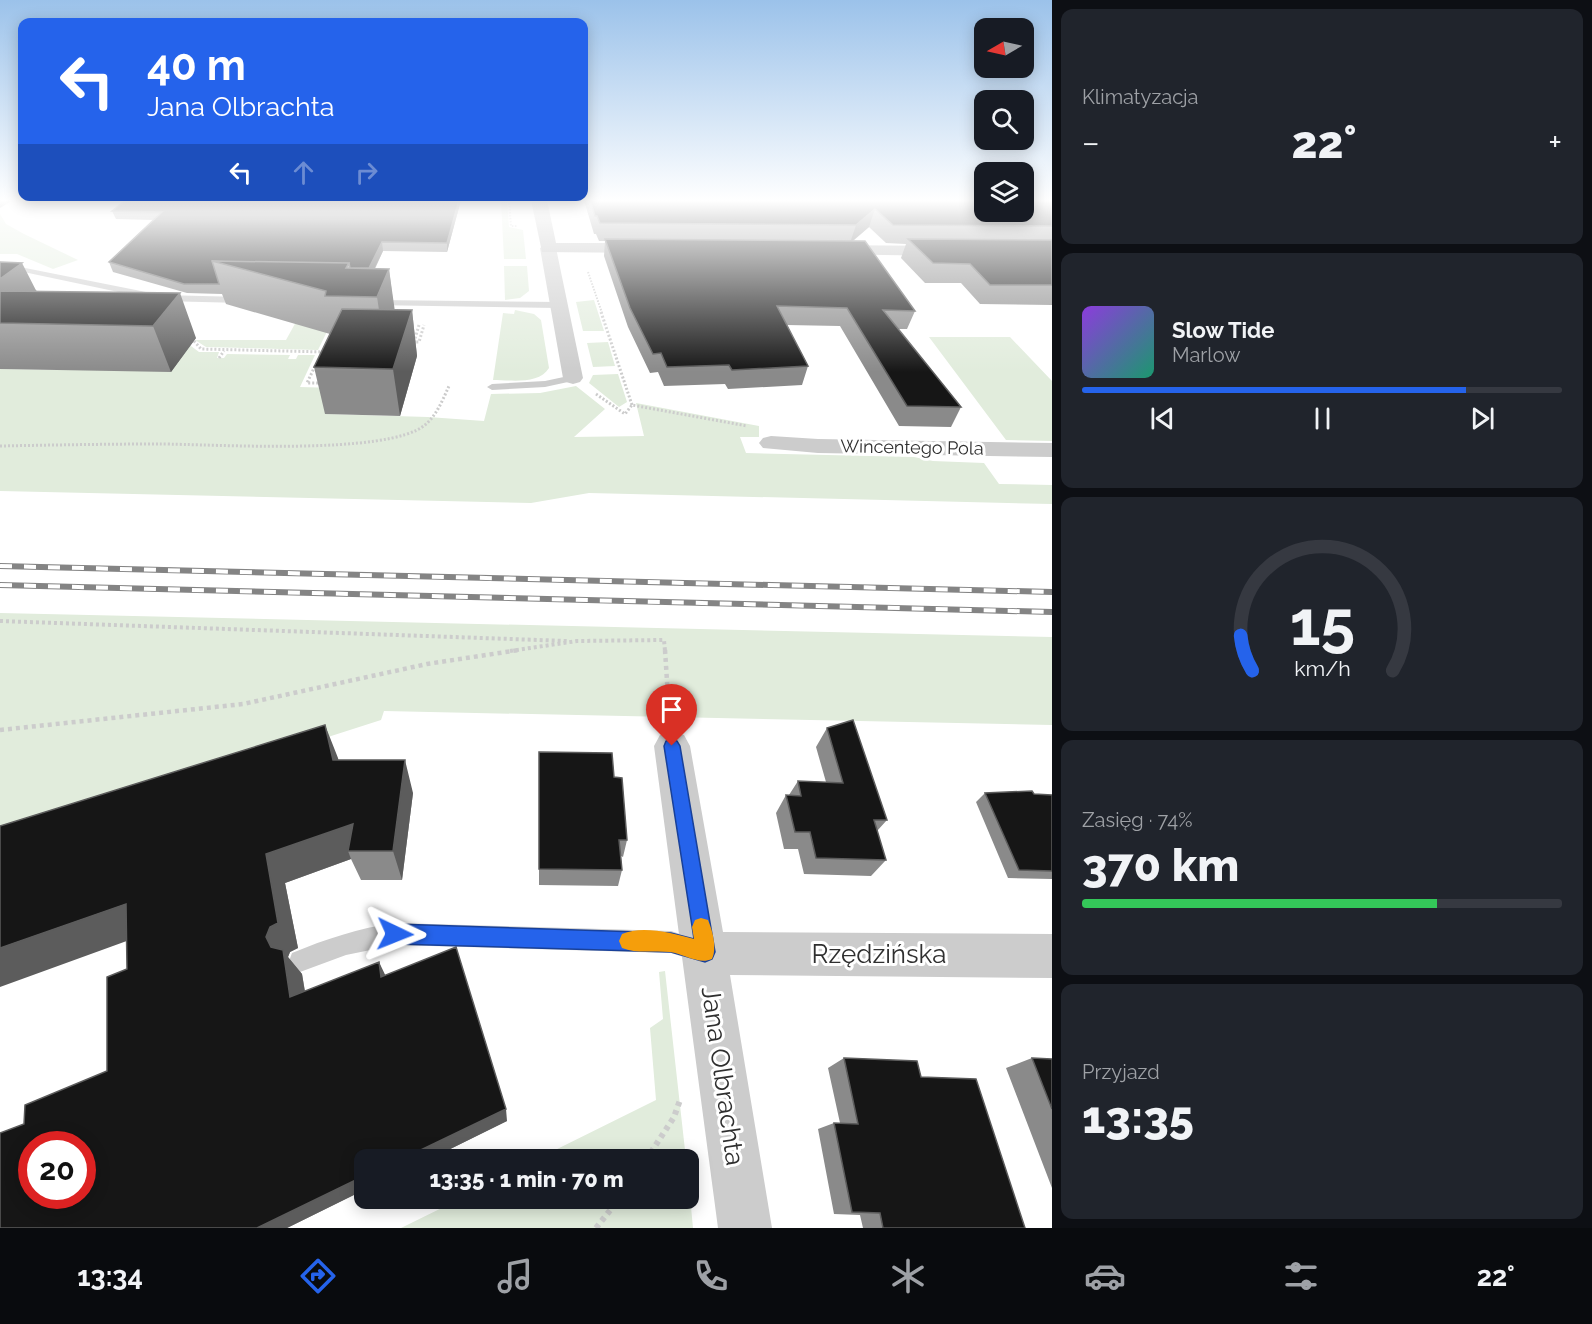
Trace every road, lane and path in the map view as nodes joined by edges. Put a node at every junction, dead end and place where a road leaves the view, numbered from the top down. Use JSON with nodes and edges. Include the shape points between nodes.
{"nodes":[{"id":1,"x":550,"y":257,"type":"edge"},
{"id":2,"x":0,"y":265,"type":"edge"},
{"id":3,"x":587,"y":268,"type":"dead end"},
{"id":4,"x":254,"y":300,"type":"edge"},
{"id":5,"x":369,"y":303,"type":"edge"},
{"id":6,"x":558,"y":305,"type":"junction"},
{"id":7,"x":194,"y":342,"type":"dead end"},
{"id":8,"x":224,"y":350,"type":"junction"},
{"id":9,"x":295,"y":352,"type":"junction"},
{"id":10,"x":332,"y":352,"type":"edge"},
{"id":11,"x":219,"y":358,"type":"dead end"},
{"id":12,"x":292,"y":359,"type":"dead end"},
{"id":13,"x":317,"y":362,"type":"edge"},
{"id":14,"x":573,"y":378,"type":"junction"},
{"id":15,"x":328,"y":383,"type":"edge"},
{"id":16,"x":449,"y":386,"type":"dead end"},
{"id":17,"x":492,"y":387,"type":"dead end"},
{"id":18,"x":632,"y":405,"type":"junction"},
{"id":19,"x":771,"y":442,"type":"joint"},
{"id":20,"x":0,"y":446,"type":"edge"},
{"id":21,"x":1052,"y":450,"type":"edge"},
{"id":22,"x":0,"y":621,"type":"edge"},
{"id":23,"x":577,"y":641,"type":"junction"},
{"id":24,"x":0,"y":730,"type":"edge"},
{"id":25,"x":672,"y":746,"type":"joint"},
{"id":26,"x":705,"y":952,"type":"junction"},
{"id":27,"x":1052,"y":956,"type":"edge"},
{"id":28,"x":300,"y":961,"type":"dead end"},
{"id":29,"x":684,"y":1091,"type":"dead end"},
{"id":30,"x":653,"y":1149,"type":"edge"},
{"id":31,"x":611,"y":1209,"type":"edge"},
{"id":32,"x":596,"y":1228,"type":"edge"},
{"id":33,"x":745,"y":1228,"type":"edge"}],
"edges":[{"from":1,"to":6,"type":"street"},
{"from":2,"to":4,"type":"lane","via":[[161,298]]},
{"from":3,"to":18,"type":"path"},
{"from":5,"to":6,"type":"lane"},
{"from":6,"to":14,"type":"street"},
{"from":7,"to":8,"type":"path","via":[[201,349]]},
{"from":8,"to":9,"type":"path"},
{"from":8,"to":11,"type":"path"},
{"from":9,"to":10,"type":"path"},
{"from":9,"to":12,"type":"path"},
{"from":13,"to":15,"type":"path","via":[[307,382]]},
{"from":14,"to":17,"type":"lane"},
{"from":14,"to":18,"type":"path","via":[[625,414]]},
{"from":16,"to":20,"type":"path","via":[[425,425],[377,440],[228,447]]},
{"from":18,"to":19,"type":"path","via":[[756,428]]},
{"from":19,"to":21,"type":"street","name":"Wincentego Pola"},
{"from":22,"to":23,"type":"path"},
{"from":23,"to":24,"type":"path","via":[[428,664],[243,704]]},
{"from":23,"to":25,"type":"path","via":[[664,640]]},
{"from":25,"to":26,"type":"street","name":"Jana Olbrachta"},
{"from":26,"to":27,"type":"street","name":"Rzędzińska"},
{"from":26,"to":28,"type":"lane","via":[[671,942],[395,934],[366,937]]},
{"from":26,"to":33,"type":"street","name":"Jana Olbrachta"},
{"from":29,"to":30,"type":"path","via":[[674,1117]]},
{"from":31,"to":32,"type":"path"}]}
